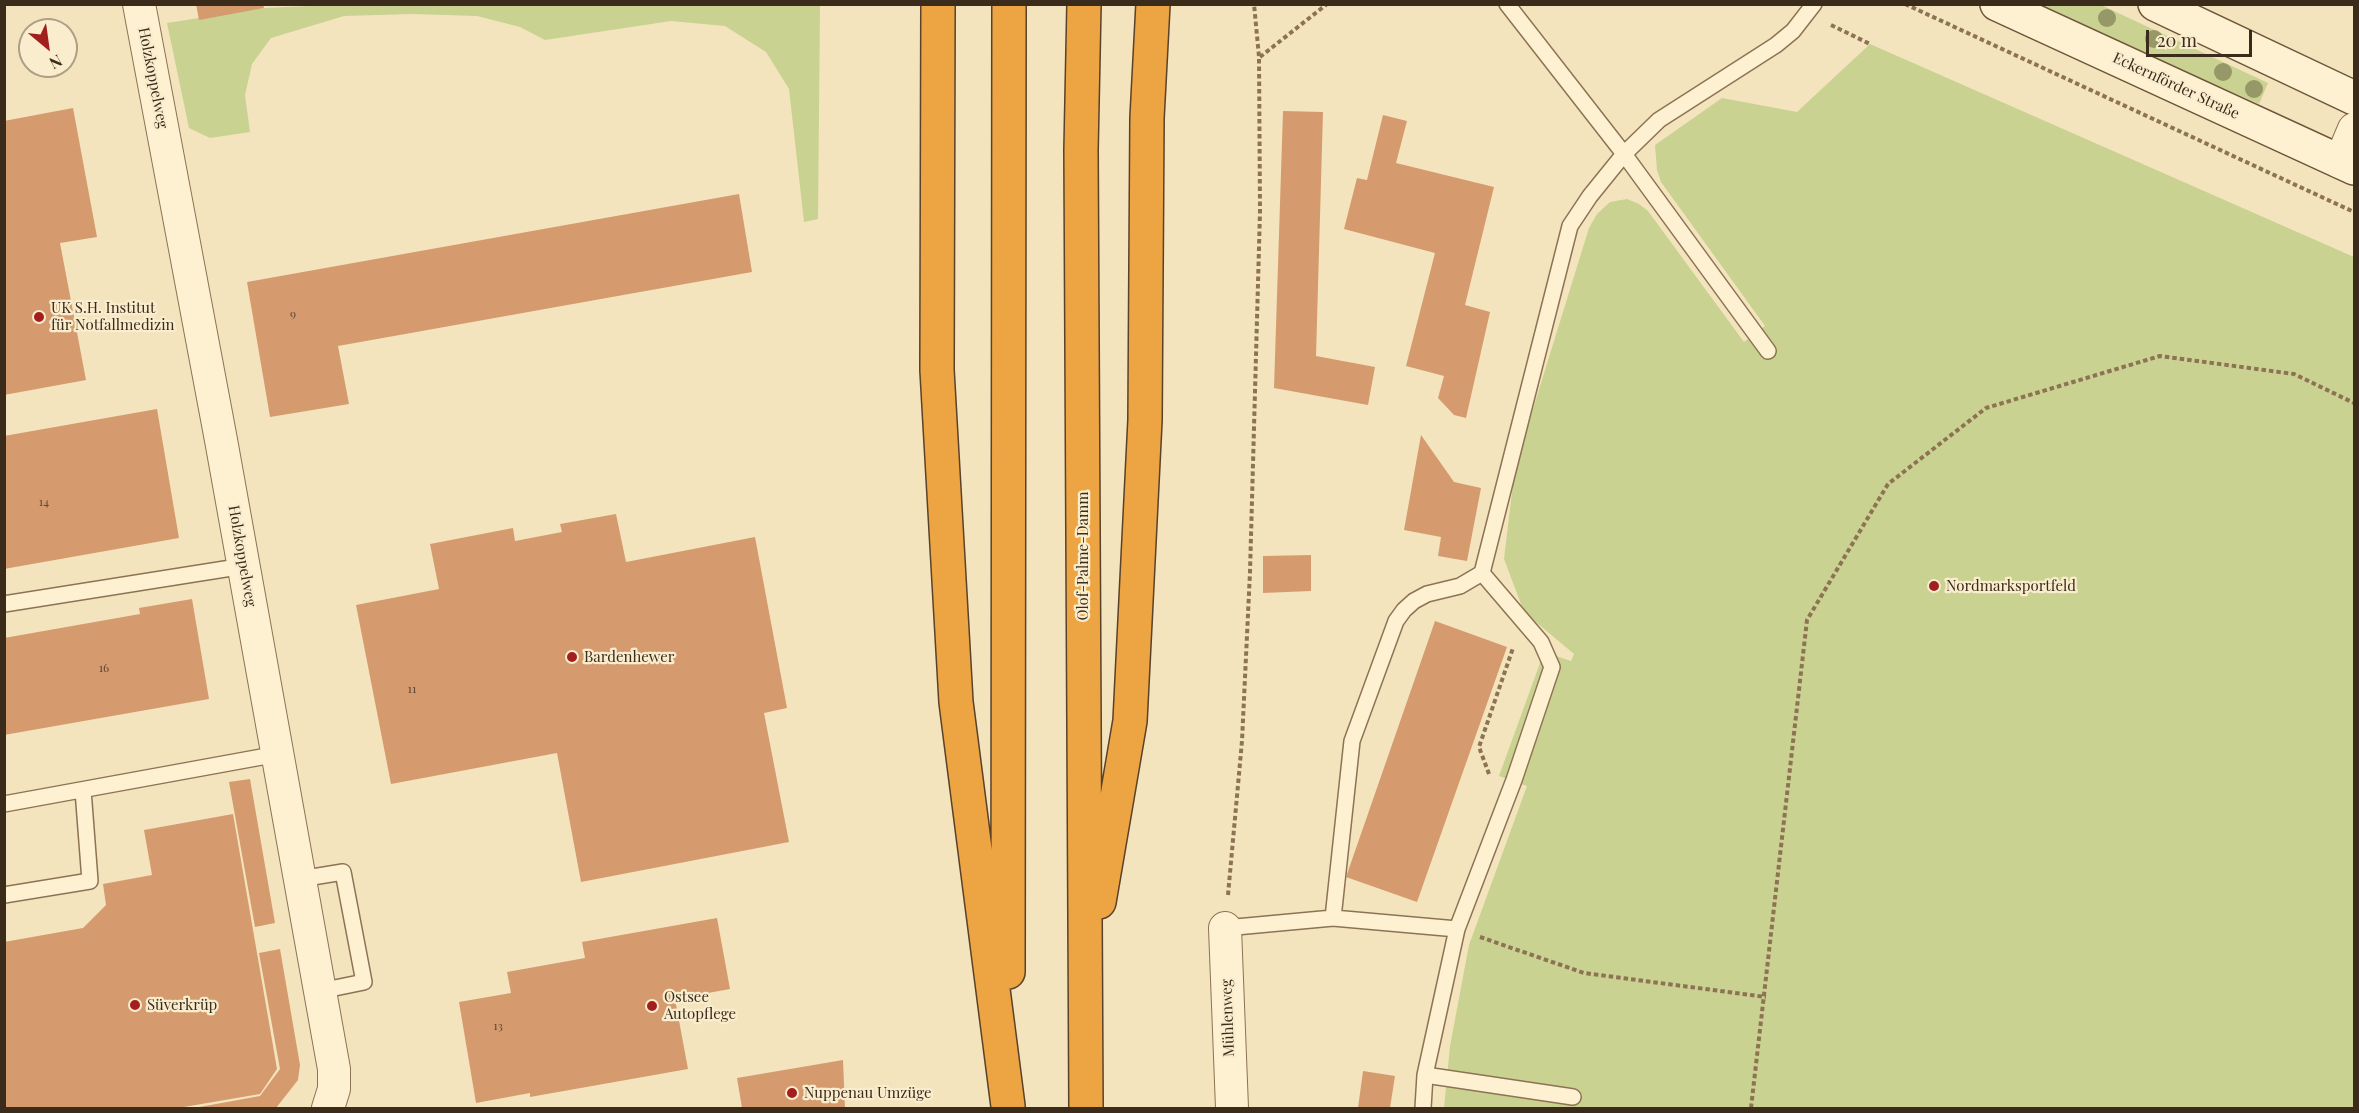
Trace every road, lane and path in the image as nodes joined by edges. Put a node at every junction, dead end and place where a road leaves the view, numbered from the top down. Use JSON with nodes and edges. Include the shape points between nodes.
{"nodes":[{"id":1,"x":139,"y":4,"type":"edge"},
{"id":2,"x":938,"y":4,"type":"edge"},
{"id":3,"x":1008,"y":4,"type":"edge"},
{"id":4,"x":1084,"y":4,"type":"edge"},
{"id":5,"x":1153,"y":4,"type":"edge"},
{"id":6,"x":1254,"y":4,"type":"edge"},
{"id":7,"x":1327,"y":4,"type":"edge"},
{"id":8,"x":1507,"y":4,"type":"edge"},
{"id":9,"x":1905,"y":4,"type":"edge"},
{"id":10,"x":1997,"y":4,"type":"edge"},
{"id":11,"x":2154,"y":4,"type":"edge"},
{"id":12,"x":1811,"y":9,"type":"edge"},
{"id":13,"x":1870,"y":44,"type":"dead end"},
{"id":14,"x":1259,"y":57,"type":"junction"},
{"id":15,"x":2355,"y":98,"type":"edge"},
{"id":16,"x":2355,"y":129,"type":"edge"},
{"id":17,"x":1624,"y":154,"type":"junction"},
{"id":18,"x":2347,"y":165,"type":"edge"},
{"id":19,"x":2355,"y":212,"type":"edge"},
{"id":20,"x":1768,"y":351,"type":"dead end"},
{"id":21,"x":2355,"y":403,"type":"edge"},
{"id":22,"x":244,"y":566,"type":"junction"},
{"id":23,"x":1482,"y":573,"type":"junction"},
{"id":24,"x":4,"y":604,"type":"edge"},
{"id":25,"x":1522,"y":620,"type":"junction"},
{"id":26,"x":278,"y":754,"type":"junction"},
{"id":27,"x":83,"y":790,"type":"junction"},
{"id":28,"x":4,"y":804,"type":"edge"},
{"id":29,"x":1502,"y":812,"type":"junction"},
{"id":30,"x":300,"y":879,"type":"junction"},
{"id":31,"x":4,"y":895,"type":"edge"},
{"id":32,"x":1333,"y":918,"type":"junction"},
{"id":33,"x":1225,"y":928,"type":"junction"},
{"id":34,"x":1457,"y":929,"type":"junction"},
{"id":35,"x":320,"y":991,"type":"junction"},
{"id":36,"x":1084,"y":992,"type":"junction"},
{"id":37,"x":1766,"y":997,"type":"junction"},
{"id":38,"x":1425,"y":1075,"type":"junction"},
{"id":39,"x":1573,"y":1097,"type":"dead end"},
{"id":40,"x":1008,"y":1107,"type":"edge"},
{"id":41,"x":329,"y":1108,"type":"edge"},
{"id":42,"x":1086,"y":1108,"type":"edge"},
{"id":43,"x":1232,"y":1108,"type":"edge"},
{"id":44,"x":1423,"y":1108,"type":"edge"},
{"id":45,"x":1751,"y":1108,"type":"edge"}],
"edges":[{"from":1,"to":22,"type":"street","name":"Holzkoppelweg"},
{"from":2,"to":40,"type":"highway","via":[[937,370],[956,702]]},
{"from":3,"to":40,"type":"highway"},
{"from":4,"to":36,"type":"highway","name":"Olof-Palme-Damm"},
{"from":5,"to":36,"type":"highway","via":[[1147,118],[1145,420],[1130,721]]},
{"from":6,"to":14,"type":"path"},
{"from":7,"to":14,"type":"path"},
{"from":8,"to":17,"type":"lane"},
{"from":9,"to":19,"type":"path"},
{"from":10,"to":18,"type":"main road","name":"Eckernförder Straße"},
{"from":11,"to":15,"type":"main road"},
{"from":12,"to":13,"type":"path"},
{"from":12,"to":17,"type":"lane","via":[[1776,45],[1659,120]]},
{"from":14,"to":33,"type":"path","via":[[1260,211],[1250,572],[1242,741]]},
{"from":16,"to":18,"type":"street"},
{"from":17,"to":20,"type":"lane"},
{"from":17,"to":23,"type":"lane","via":[[1570,226]]},
{"from":21,"to":37,"type":"path","via":[[2294,374],[2160,356],[1986,408],[1888,484],[1807,620]]},
{"from":22,"to":24,"type":"lane"},
{"from":22,"to":26,"type":"street","name":"Holzkoppelweg"},
{"from":23,"to":25,"type":"lane"},
{"from":23,"to":32,"type":"lane","via":[[1460,586],[1414,600],[1396,621],[1352,741]]},
{"from":25,"to":29,"type":"path","via":[[1479,747]]},
{"from":25,"to":29,"type":"lane","via":[[1541,642],[1552,667]]},
{"from":26,"to":27,"type":"lane"},
{"from":26,"to":30,"type":"street","name":"Holzkoppelweg"},
{"from":27,"to":28,"type":"lane"},
{"from":27,"to":31,"type":"lane","via":[[90,881]]},
{"from":29,"to":34,"type":"lane"},
{"from":30,"to":35,"type":"street","name":"Holzkoppelweg"},
{"from":30,"to":35,"type":"lane","via":[[343,872],[364,982]]},
{"from":32,"to":33,"type":"lane"},
{"from":32,"to":34,"type":"lane"},
{"from":33,"to":43,"type":"street","name":"Mühlenweg"},
{"from":34,"to":37,"type":"path","via":[[1584,973]]},
{"from":34,"to":38,"type":"lane"},
{"from":35,"to":41,"type":"street","name":"Holzkoppelweg","via":[[334,1069]]},
{"from":36,"to":42,"type":"highway","name":"Olof-Palme-Damm"},
{"from":37,"to":45,"type":"path"},
{"from":38,"to":39,"type":"lane"},
{"from":38,"to":44,"type":"lane"}]}
